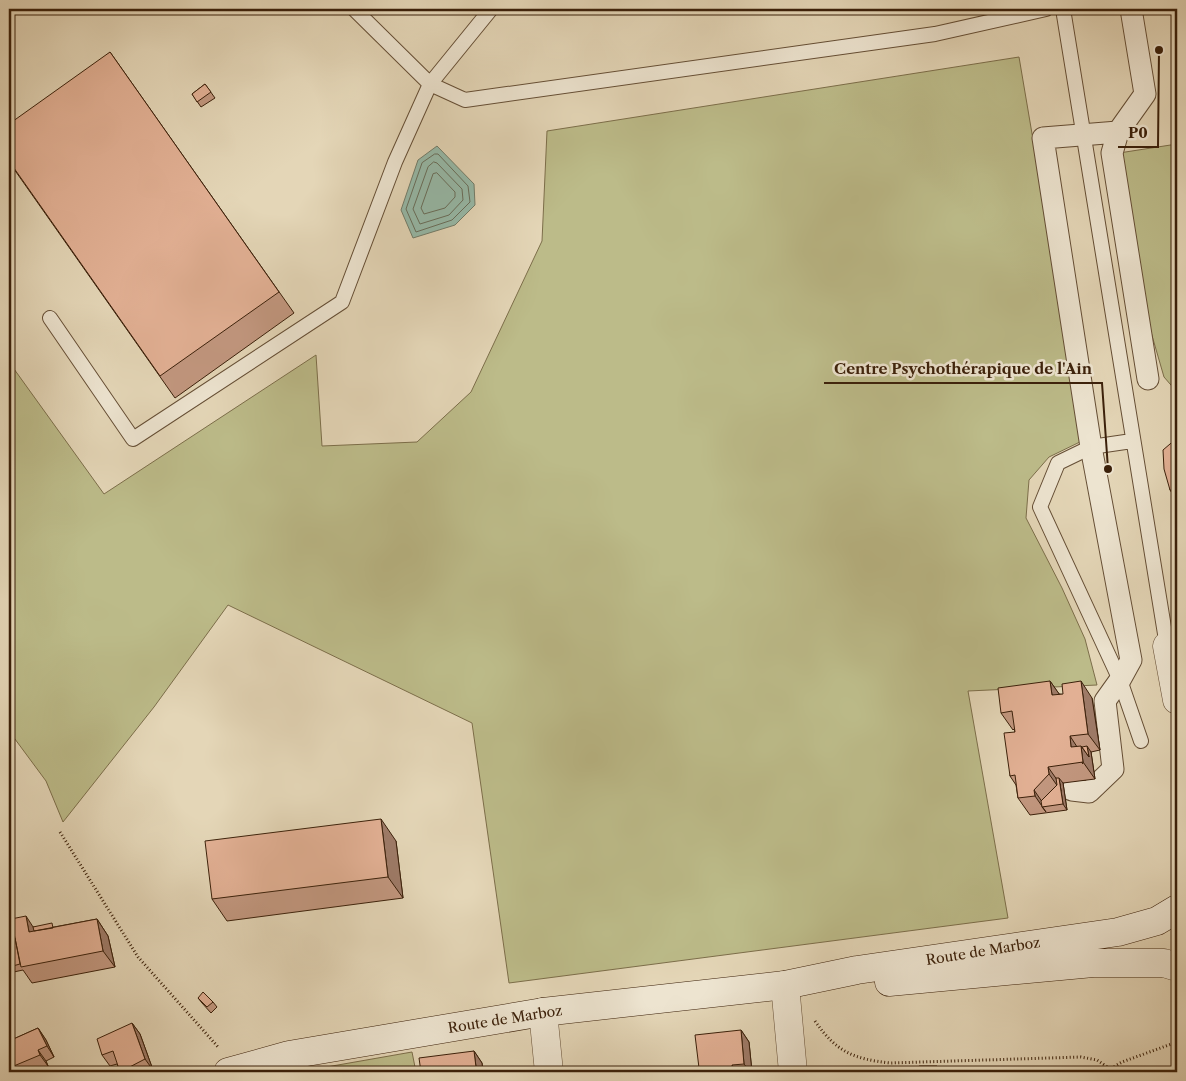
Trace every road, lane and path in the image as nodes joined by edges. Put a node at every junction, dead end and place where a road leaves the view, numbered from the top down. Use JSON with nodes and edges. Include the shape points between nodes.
{"nodes":[{"id":1,"x":354,"y":9,"type":"edge"},
{"id":2,"x":491,"y":9,"type":"edge"},
{"id":3,"x":1046,"y":9,"type":"edge"},
{"id":4,"x":1063,"y":9,"type":"edge"},
{"id":5,"x":1131,"y":9,"type":"edge"},
{"id":6,"x":430,"y":84,"type":"junction"},
{"id":7,"x":1118,"y":132,"type":"junction"},
{"id":8,"x":1085,"y":134,"type":"junction"},
{"id":9,"x":50,"y":318,"type":"dead end"},
{"id":10,"x":1148,"y":379,"type":"dead end"},
{"id":11,"x":1132,"y":440,"type":"junction"},
{"id":12,"x":1091,"y":447,"type":"junction"},
{"id":13,"x":1172,"y":645,"type":"edge"},
{"id":14,"x":1120,"y":680,"type":"junction"},
{"id":15,"x":1177,"y":700,"type":"edge"},
{"id":16,"x":1141,"y":741,"type":"dead end"},
{"id":17,"x":1072,"y":790,"type":"dead end"},
{"id":18,"x":60,"y":832,"type":"dead end"},
{"id":19,"x":1177,"y":909,"type":"edge"},
{"id":20,"x":1177,"y":967,"type":"edge"},
{"id":21,"x":786,"y":993,"type":"junction"},
{"id":22,"x":543,"y":1012,"type":"junction"},
{"id":23,"x":1177,"y":1042,"type":"edge"},
{"id":24,"x":1109,"y":1068,"type":"junction"},
{"id":25,"x":233,"y":1070,"type":"edge"},
{"id":26,"x":549,"y":1072,"type":"edge"},
{"id":27,"x":793,"y":1072,"type":"edge"},
{"id":28,"x":1105,"y":1072,"type":"edge"}],
"edges":[{"from":1,"to":6,"type":"lane"},
{"from":2,"to":6,"type":"lane"},
{"from":3,"to":6,"type":"lane","via":[[935,34],[466,100]]},
{"from":4,"to":8,"type":"lane"},
{"from":5,"to":7,"type":"street","via":[[1145,94]]},
{"from":6,"to":9,"type":"lane","via":[[395,162],[342,302],[134,439]]},
{"from":7,"to":8,"type":"street"},
{"from":7,"to":10,"type":"street","via":[[1112,153]]},
{"from":8,"to":11,"type":"lane"},
{"from":8,"to":12,"type":"street","via":[[1043,138]]},
{"from":11,"to":12,"type":"lane"},
{"from":11,"to":13,"type":"lane"},
{"from":12,"to":14,"type":"street","via":[[1131,660]]},
{"from":12,"to":14,"type":"lane","via":[[1058,463],[1040,507]]},
{"from":13,"to":15,"type":"main road"},
{"from":14,"to":16,"type":"lane"},
{"from":14,"to":17,"type":"street","via":[[1105,701],[1113,769],[1088,792]]},
{"from":18,"to":25,"type":"path","via":[[138,957]]},
{"from":19,"to":21,"type":"main road","name":"Route de Marboz","via":[[1157,921],[1118,932],[857,970]]},
{"from":20,"to":21,"type":"main road","name":"Route de Marboz","via":[[1164,963],[1093,963]]},
{"from":21,"to":22,"type":"main road","name":"Route de Marboz"},
{"from":21,"to":24,"type":"path","via":[[810,1005],[814,1019],[837,1046],[868,1061],[1081,1057],[1096,1060]]},
{"from":21,"to":27,"type":"main road"},
{"from":22,"to":25,"type":"main road","name":"Route de Marboz","via":[[289,1055]]},
{"from":22,"to":26,"type":"main road"},
{"from":23,"to":24,"type":"path"},
{"from":24,"to":28,"type":"path"}]}
